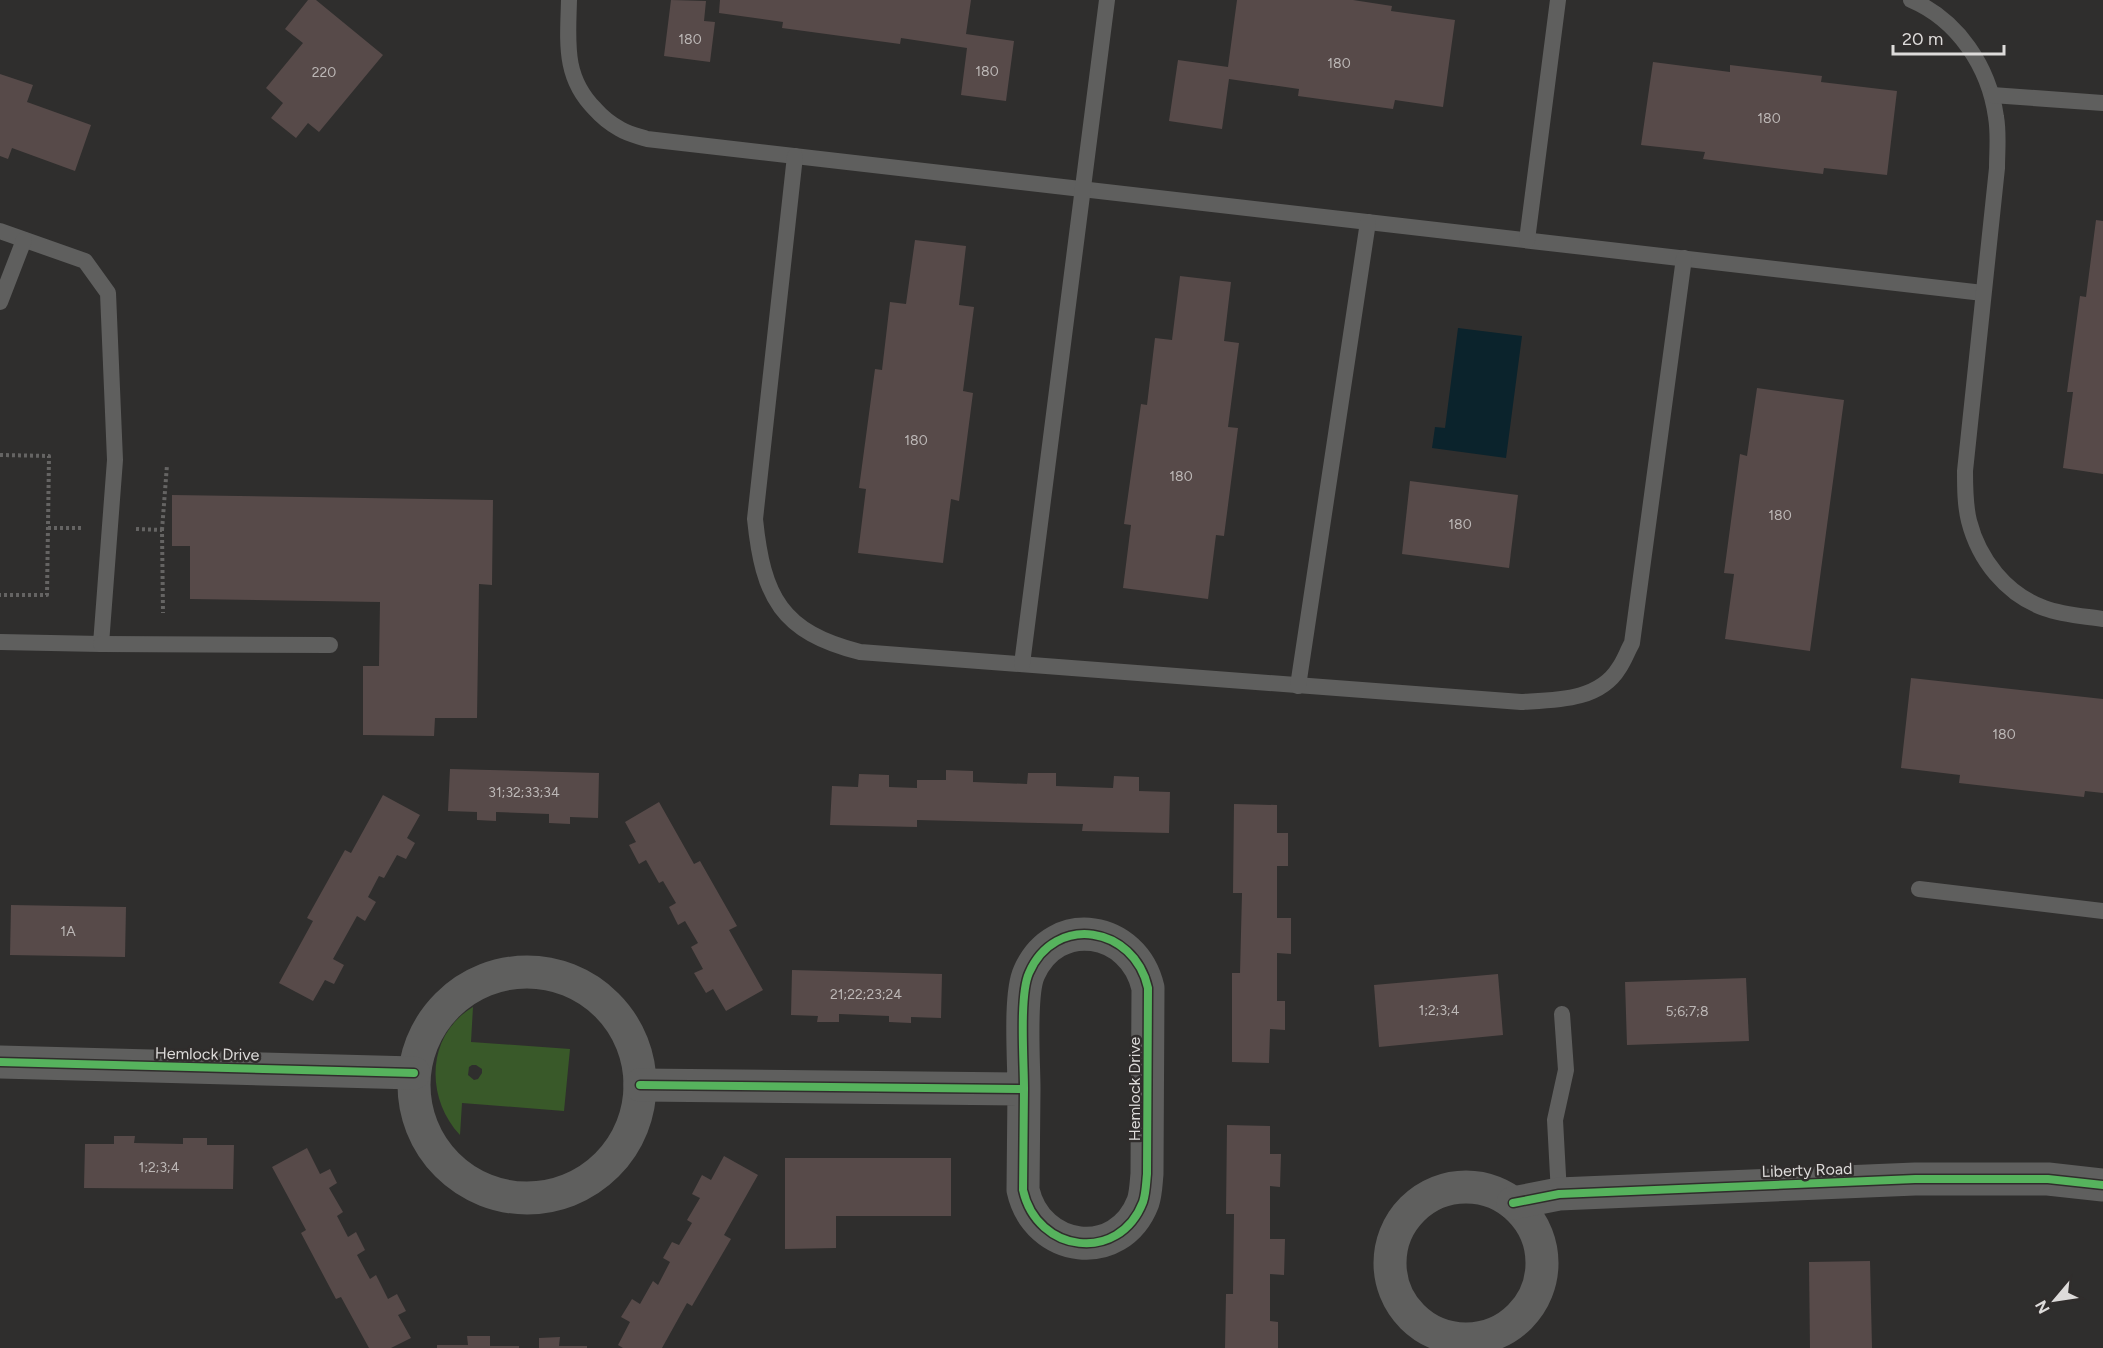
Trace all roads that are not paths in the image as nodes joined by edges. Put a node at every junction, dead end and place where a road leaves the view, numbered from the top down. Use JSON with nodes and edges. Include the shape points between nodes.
{"nodes":[{"id":1,"x":569,"y":0,"type":"edge"},
{"id":2,"x":1107,"y":0,"type":"edge"},
{"id":3,"x":1558,"y":0,"type":"edge"},
{"id":4,"x":1911,"y":0,"type":"edge"},
{"id":5,"x":1992,"y":95,"type":"junction"},
{"id":6,"x":2103,"y":103,"type":"edge"},
{"id":7,"x":795,"y":156,"type":"junction"},
{"id":8,"x":1083,"y":189,"type":"junction"},
{"id":9,"x":1368,"y":222,"type":"junction"},
{"id":10,"x":0,"y":231,"type":"edge"},
{"id":11,"x":24,"y":240,"type":"junction"},
{"id":12,"x":1527,"y":240,"type":"junction"},
{"id":13,"x":1684,"y":258,"type":"junction"},
{"id":14,"x":1983,"y":293,"type":"junction"},
{"id":15,"x":0,"y":302,"type":"edge"},
{"id":16,"x":2103,"y":619,"type":"edge"},
{"id":17,"x":0,"y":642,"type":"edge"},
{"id":18,"x":101,"y":644,"type":"junction"},
{"id":19,"x":330,"y":645,"type":"dead end"},
{"id":20,"x":1022,"y":664,"type":"junction"},
{"id":21,"x":1298,"y":686,"type":"junction"},
{"id":22,"x":1919,"y":889,"type":"dead end"},
{"id":23,"x":2103,"y":911,"type":"edge"},
{"id":24,"x":1562,"y":1014,"type":"dead end"},
{"id":25,"x":0,"y":1062,"type":"edge"},
{"id":26,"x":414,"y":1073,"type":"junction"},
{"id":27,"x":640,"y":1085,"type":"junction"},
{"id":28,"x":1024,"y":1089,"type":"junction"},
{"id":29,"x":2103,"y":1185,"type":"edge"},
{"id":30,"x":1559,"y":1194,"type":"junction"},
{"id":31,"x":1513,"y":1203,"type":"junction"}],
"edges":[{"from":1,"to":7,"type":"lane","via":[[568,56],[574,80],[585,99],[620,130],[646,139]]},
{"from":2,"to":8,"type":"lane"},
{"from":3,"to":12,"type":"lane"},
{"from":4,"to":5,"type":"lane","via":[[1959,33],[1983,71]]},
{"from":5,"to":6,"type":"lane"},
{"from":5,"to":14,"type":"lane","via":[[1998,141]]},
{"from":7,"to":8,"type":"lane"},
{"from":7,"to":20,"type":"lane","via":[[755,519],[766,581],[779,607],[794,622],[832,645],[860,652]]},
{"from":8,"to":9,"type":"lane"},
{"from":8,"to":20,"type":"lane"},
{"from":9,"to":12,"type":"lane"},
{"from":9,"to":21,"type":"lane"},
{"from":10,"to":11,"type":"lane"},
{"from":11,"to":15,"type":"lane"},
{"from":11,"to":18,"type":"lane","via":[[85,261],[108,293],[115,460]]},
{"from":12,"to":13,"type":"lane"},
{"from":13,"to":14,"type":"lane"},
{"from":13,"to":21,"type":"lane","via":[[1632,643],[1618,670],[1601,687],[1575,698],[1521,702]]},
{"from":14,"to":16,"type":"lane","via":[[1965,471],[1968,519],[1976,544],[2004,584],[2023,598],[2045,608]]},
{"from":17,"to":18,"type":"lane"},
{"from":18,"to":19,"type":"lane"},
{"from":20,"to":21,"type":"lane"},
{"from":22,"to":23,"type":"lane"},
{"from":24,"to":30,"type":"lane","via":[[1566,1070],[1555,1120]]},
{"from":25,"to":26,"type":"street","name":"Hemlock Drive"},
{"from":26,"to":27,"type":"street","via":[[428,1029],[457,995],[498,975],[521,971],[566,979],[605,1003],[631,1041]]},
{"from":26,"to":27,"type":"street","via":[[419,1118],[441,1158],[477,1186],[521,1198],[566,1191],[604,1168],[631,1130]]},
{"from":27,"to":28,"type":"street"},
{"from":28,"to":28,"type":"street","name":"Hemlock Drive","via":[[1025,990],[1033,965],[1050,946],[1073,936],[1099,936],[1122,945],[1145,975],[1148,1012],[1146,1187],[1138,1213],[1120,1232],[1097,1242],[1072,1242],[1049,1232],[1032,1214],[1023,1190]]},
{"from":29,"to":30,"type":"street","name":"Liberty Road","via":[[2048,1179],[1915,1179]]},
{"from":30,"to":31,"type":"street","name":"Liberty Road"},
{"from":31,"to":31,"type":"street","via":[[1527,1218],[1542,1255],[1535,1295],[1524,1312],[1509,1326],[1471,1339],[1432,1331],[1414,1319],[1392,1283],[1390,1262],[1393,1241],[1408,1213],[1433,1194],[1453,1187],[1495,1192]]}]}
